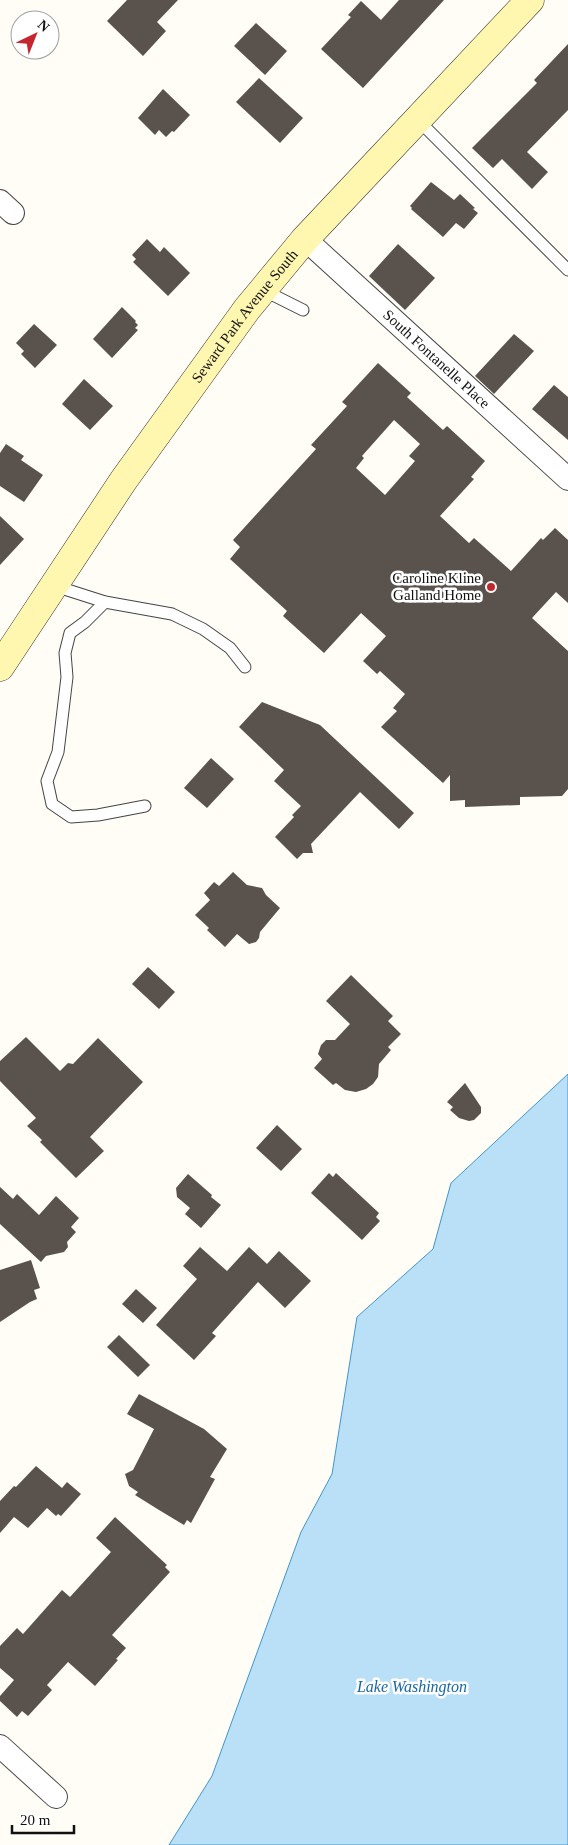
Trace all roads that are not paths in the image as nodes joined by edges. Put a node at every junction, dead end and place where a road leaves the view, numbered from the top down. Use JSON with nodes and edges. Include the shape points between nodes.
{"nodes":[{"id":1,"x":530,"y":0,"type":"edge"},
{"id":2,"x":418,"y":120,"type":"junction"},
{"id":3,"x":305,"y":238,"type":"junction"},
{"id":4,"x":568,"y":270,"type":"edge"},
{"id":5,"x":262,"y":290,"type":"junction"},
{"id":6,"x":303,"y":310,"type":"dead end"},
{"id":7,"x":568,"y":479,"type":"edge"},
{"id":8,"x":53,"y":585,"type":"junction"},
{"id":9,"x":105,"y":602,"type":"junction"},
{"id":10,"x":0,"y":667,"type":"edge"},
{"id":11,"x":245,"y":667,"type":"dead end"},
{"id":12,"x":145,"y":806,"type":"dead end"},
{"id":13,"x":0,"y":1746,"type":"edge"},
{"id":14,"x":56,"y":1797,"type":"dead end"}],
"edges":[{"from":1,"to":2,"type":"main road","name":"Seward Park Avenue South"},
{"from":2,"to":3,"type":"main road","name":"Seward Park Avenue South"},
{"from":2,"to":4,"type":"lane"},
{"from":3,"to":5,"type":"main road","name":"Seward Park Avenue South"},
{"from":3,"to":7,"type":"street","name":"South Fontanelle Place"},
{"from":5,"to":6,"type":"lane"},
{"from":5,"to":8,"type":"main road","name":"Seward Park Avenue South","via":[[123,481]]},
{"from":8,"to":9,"type":"lane"},
{"from":8,"to":10,"type":"main road","name":"Seward Park Avenue South"},
{"from":9,"to":11,"type":"lane","via":[[172,614],[203,628],[230,648]]},
{"from":9,"to":12,"type":"lane","via":[[70,633],[65,652],[67,678],[58,752],[48,780],[52,804],[71,817]]},
{"from":13,"to":14,"type":"street"}]}
